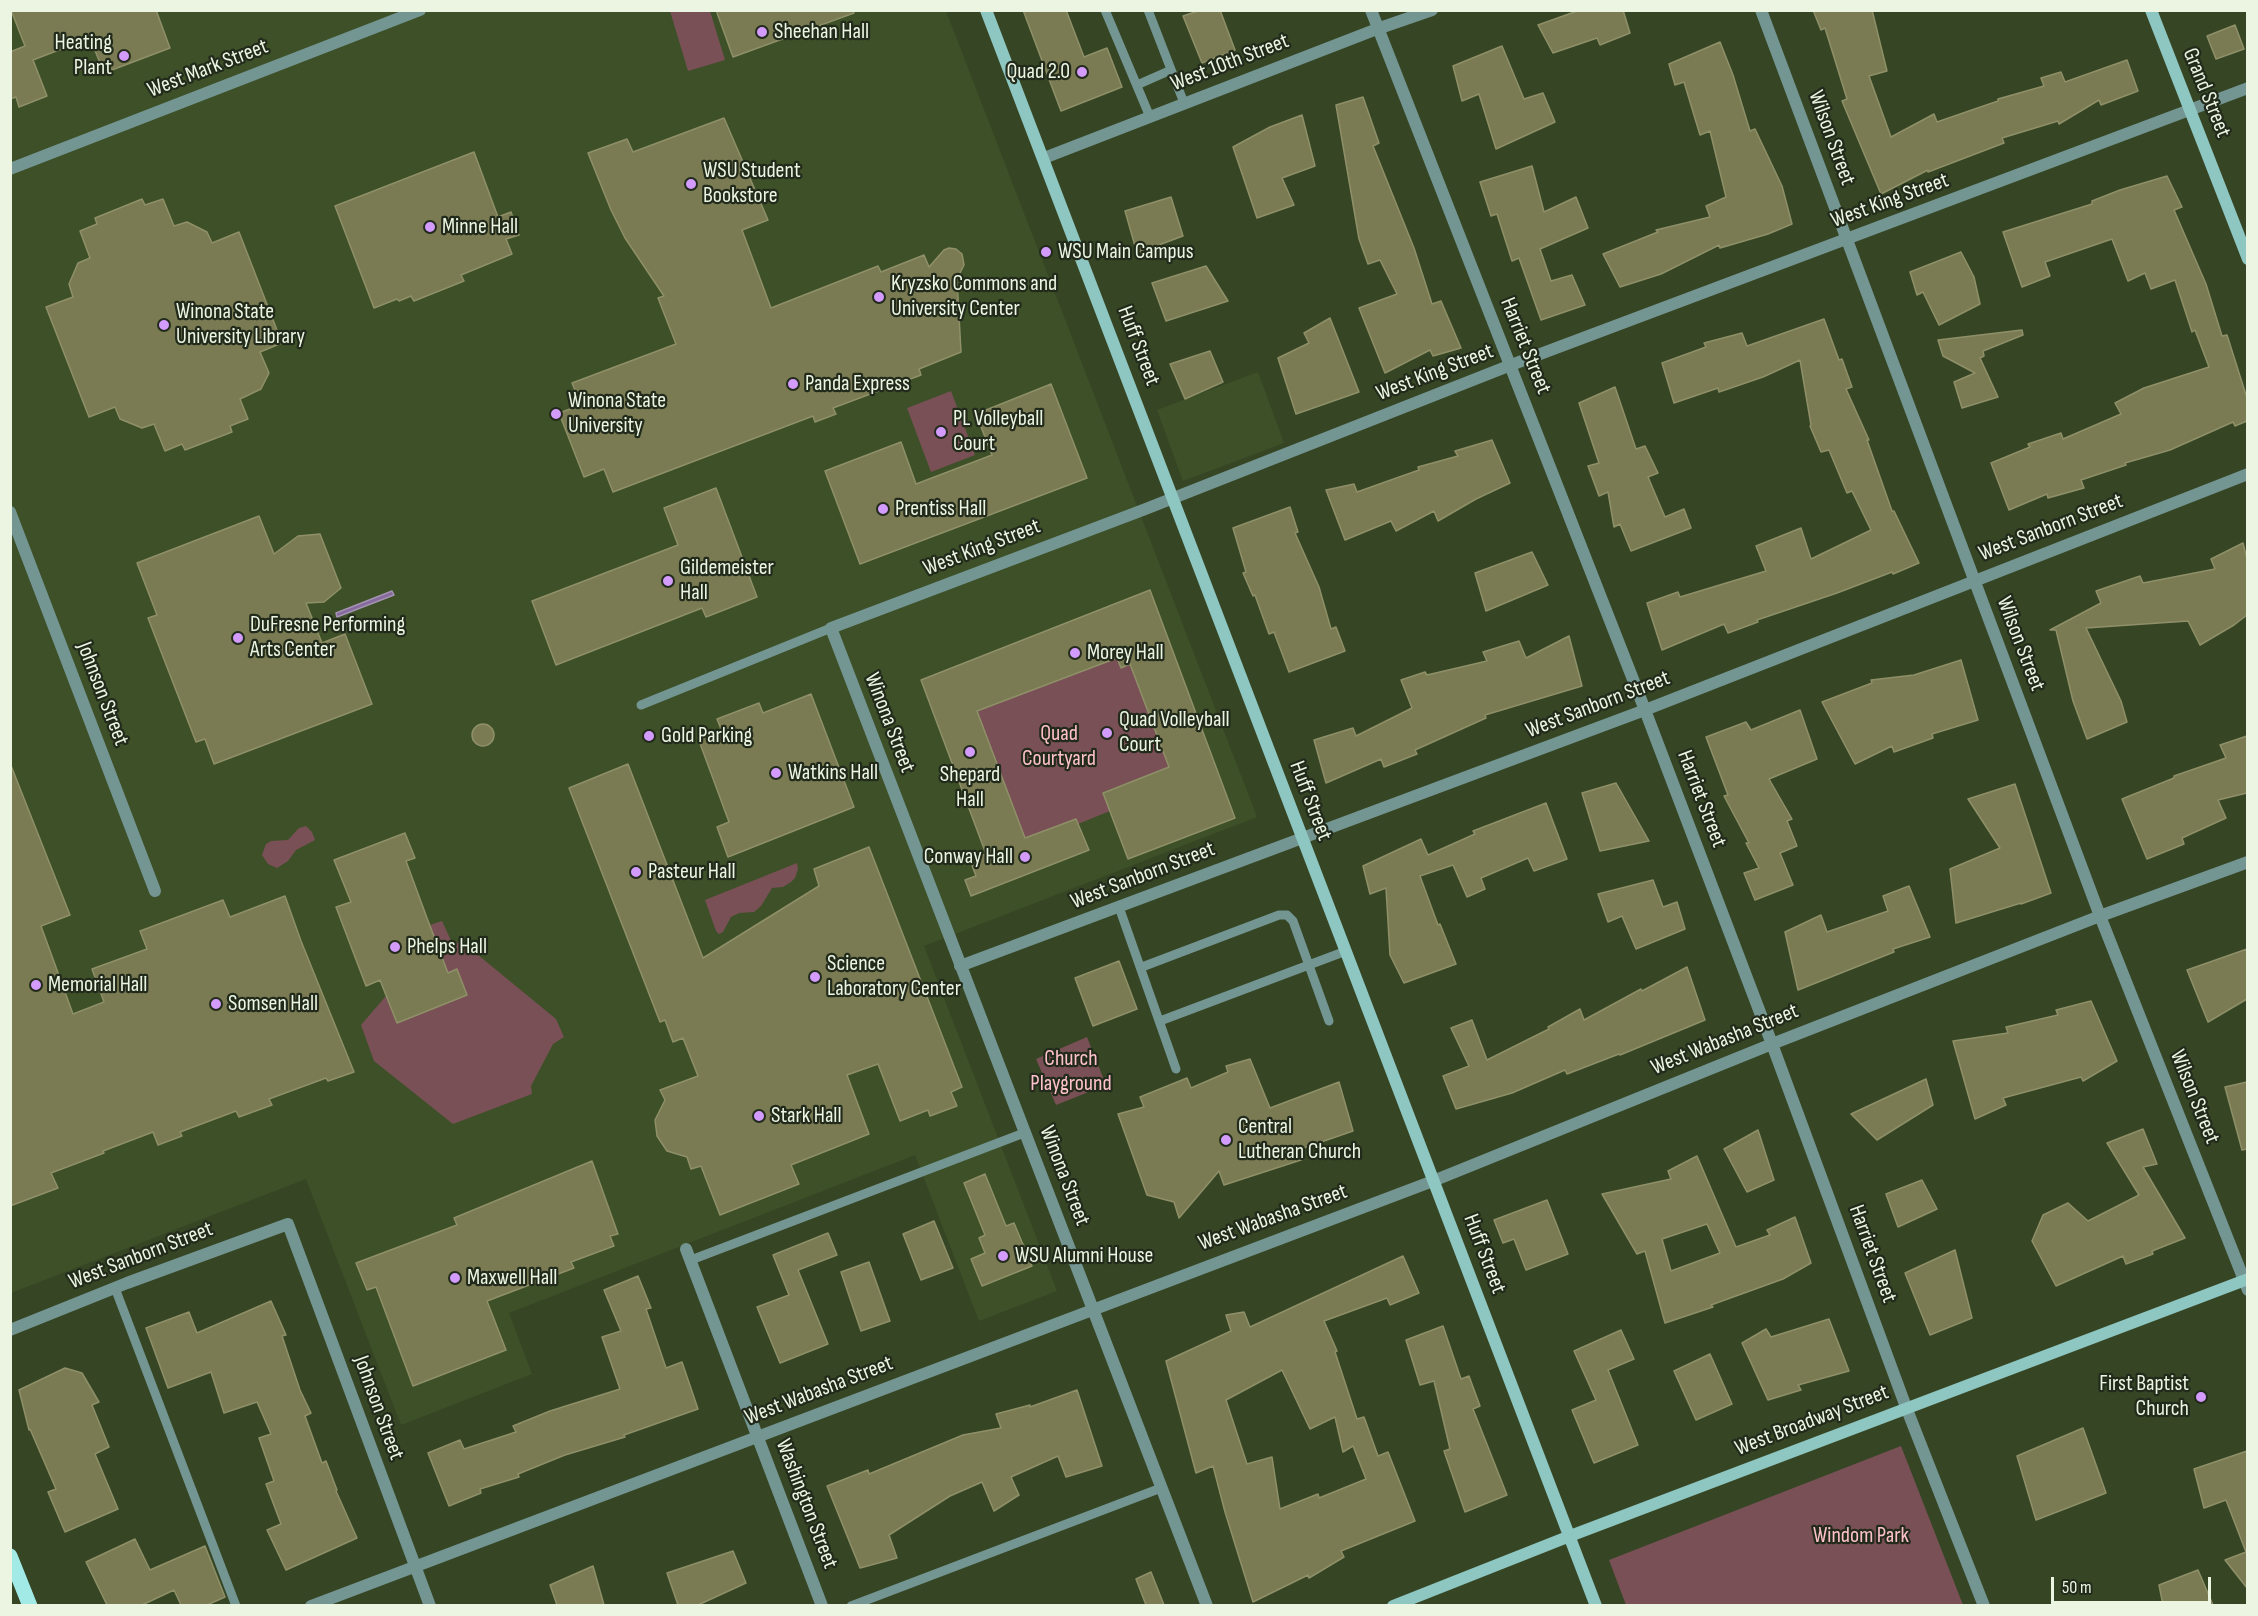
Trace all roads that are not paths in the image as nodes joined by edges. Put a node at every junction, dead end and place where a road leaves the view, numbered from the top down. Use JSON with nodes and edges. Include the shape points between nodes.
{"nodes":[{"id":1,"x":420,"y":10,"type":"edge"},
{"id":2,"x":986,"y":10,"type":"edge"},
{"id":3,"x":1105,"y":10,"type":"edge"},
{"id":4,"x":1148,"y":10,"type":"edge"},
{"id":5,"x":1371,"y":10,"type":"edge"},
{"id":6,"x":1432,"y":10,"type":"edge"},
{"id":7,"x":1761,"y":10,"type":"edge"},
{"id":8,"x":2151,"y":10,"type":"edge"},
{"id":9,"x":1377,"y":29,"type":"junction"},
{"id":10,"x":1171,"y":70,"type":"junction"},
{"id":11,"x":1137,"y":85,"type":"junction"},
{"id":12,"x":2247,"y":88,"type":"edge"},
{"id":13,"x":1184,"y":103,"type":"junction"},
{"id":14,"x":2190,"y":109,"type":"junction"},
{"id":15,"x":1150,"y":117,"type":"junction"},
{"id":16,"x":1044,"y":158,"type":"junction"},
{"id":17,"x":10,"y":168,"type":"edge"},
{"id":18,"x":1847,"y":239,"type":"junction"},
{"id":19,"x":2247,"y":259,"type":"edge"},
{"id":20,"x":1511,"y":365,"type":"junction"},
{"id":21,"x":2247,"y":474,"type":"edge"},
{"id":22,"x":1173,"y":498,"type":"junction"},
{"id":23,"x":10,"y":512,"type":"edge"},
{"id":24,"x":1973,"y":581,"type":"junction"},
{"id":25,"x":831,"y":628,"type":"junction"},
{"id":26,"x":641,"y":705,"type":"dead end"},
{"id":27,"x":1645,"y":710,"type":"junction"},
{"id":28,"x":1302,"y":838,"type":"junction"},
{"id":29,"x":2247,"y":862,"type":"edge"},
{"id":30,"x":155,"y":891,"type":"dead end"},
{"id":31,"x":1119,"y":907,"type":"junction"},
{"id":32,"x":2100,"y":916,"type":"junction"},
{"id":33,"x":1346,"y":951,"type":"junction"},
{"id":34,"x":1310,"y":964,"type":"junction"},
{"id":35,"x":960,"y":966,"type":"junction"},
{"id":36,"x":1142,"y":967,"type":"junction"},
{"id":37,"x":1329,"y":1021,"type":"dead end"},
{"id":38,"x":1160,"y":1022,"type":"junction"},
{"id":39,"x":1772,"y":1044,"type":"junction"},
{"id":40,"x":1176,"y":1069,"type":"dead end"},
{"id":41,"x":1024,"y":1133,"type":"junction"},
{"id":42,"x":1433,"y":1181,"type":"junction"},
{"id":43,"x":288,"y":1224,"type":"joint"},
{"id":44,"x":688,"y":1254,"type":"joint"},
{"id":45,"x":2246,"y":1283,"type":"edge"},
{"id":46,"x":115,"y":1288,"type":"junction"},
{"id":47,"x":1093,"y":1309,"type":"junction"},
{"id":48,"x":10,"y":1330,"type":"edge"},
{"id":49,"x":1906,"y":1407,"type":"junction"},
{"id":50,"x":758,"y":1436,"type":"junction"},
{"id":51,"x":1161,"y":1488,"type":"junction"},
{"id":52,"x":1570,"y":1536,"type":"junction"},
{"id":53,"x":10,"y":1556,"type":"edge"},
{"id":54,"x":414,"y":1566,"type":"junction"},
{"id":55,"x":30,"y":1605,"type":"edge"},
{"id":56,"x":236,"y":1605,"type":"edge"},
{"id":57,"x":311,"y":1605,"type":"edge"},
{"id":58,"x":430,"y":1605,"type":"edge"},
{"id":59,"x":822,"y":1605,"type":"edge"},
{"id":60,"x":851,"y":1605,"type":"edge"},
{"id":61,"x":1207,"y":1605,"type":"edge"},
{"id":62,"x":1393,"y":1605,"type":"edge"},
{"id":63,"x":1596,"y":1605,"type":"edge"},
{"id":64,"x":1984,"y":1605,"type":"edge"}],
"edges":[{"from":1,"to":17,"type":"street","name":"West Mark Street"},
{"from":2,"to":16,"type":"main road","name":"Huff Street"},
{"from":3,"to":11,"type":"lane"},
{"from":4,"to":10,"type":"lane"},
{"from":5,"to":9,"type":"street","name":"Harriet Street"},
{"from":6,"to":9,"type":"street","name":"West 10th Street"},
{"from":7,"to":18,"type":"street","name":"Wilson Street"},
{"from":8,"to":14,"type":"main road","name":"Grand Street"},
{"from":9,"to":13,"type":"street","name":"West 10th Street"},
{"from":9,"to":20,"type":"street","name":"Harriet Street"},
{"from":10,"to":11,"type":"lane"},
{"from":10,"to":13,"type":"lane"},
{"from":11,"to":15,"type":"lane"},
{"from":12,"to":14,"type":"street","name":"West King Street"},
{"from":13,"to":15,"type":"street","name":"West 10th Street"},
{"from":14,"to":18,"type":"street","name":"West King Street"},
{"from":14,"to":19,"type":"main road","name":"Grand Street"},
{"from":15,"to":16,"type":"street","name":"West 10th Street"},
{"from":16,"to":22,"type":"main road","name":"Huff Street"},
{"from":18,"to":20,"type":"street","name":"West King Street"},
{"from":18,"to":24,"type":"street","name":"Wilson Street"},
{"from":20,"to":22,"type":"street","name":"West King Street"},
{"from":20,"to":27,"type":"street","name":"Harriet Street"},
{"from":21,"to":24,"type":"street","name":"West Sanborn Street"},
{"from":22,"to":25,"type":"street","name":"West King Street"},
{"from":22,"to":28,"type":"main road","name":"Huff Street"},
{"from":23,"to":30,"type":"street","name":"Johnson Street"},
{"from":24,"to":27,"type":"street","name":"West Sanborn Street"},
{"from":24,"to":32,"type":"street","name":"Wilson Street"},
{"from":25,"to":26,"type":"lane","name":"West King Street"},
{"from":25,"to":35,"type":"street","name":"Winona Street"},
{"from":27,"to":28,"type":"street","name":"West Sanborn Street"},
{"from":27,"to":39,"type":"street","name":"Harriet Street"},
{"from":28,"to":31,"type":"street","name":"West Sanborn Street"},
{"from":28,"to":33,"type":"main road","name":"Huff Street"},
{"from":29,"to":32,"type":"street","name":"West Wabasha Street"},
{"from":31,"to":35,"type":"street","name":"West Sanborn Street"},
{"from":31,"to":36,"type":"lane"},
{"from":32,"to":39,"type":"street","name":"West Wabasha Street"},
{"from":32,"to":45,"type":"street","name":"Wilson Street"},
{"from":33,"to":34,"type":"lane"},
{"from":33,"to":42,"type":"main road","name":"Huff Street"},
{"from":34,"to":36,"type":"lane","via":[[1293,921],[1287,915],[1279,915]]},
{"from":34,"to":37,"type":"lane"},
{"from":34,"to":38,"type":"lane"},
{"from":35,"to":41,"type":"street","name":"Winona Street"},
{"from":36,"to":38,"type":"lane"},
{"from":38,"to":40,"type":"lane"},
{"from":39,"to":42,"type":"street","name":"West Wabasha Street"},
{"from":39,"to":49,"type":"street","name":"Harriet Street"},
{"from":41,"to":44,"type":"lane"},
{"from":41,"to":47,"type":"street","name":"Winona Street"},
{"from":42,"to":47,"type":"street","name":"West Wabasha Street"},
{"from":42,"to":52,"type":"main road","name":"Huff Street"},
{"from":43,"to":46,"type":"street","name":"West Sanborn Street"},
{"from":43,"to":54,"type":"street","name":"Johnson Street"},
{"from":44,"to":50,"type":"street","name":"Washington Street"},
{"from":45,"to":49,"type":"main road","name":"West Broadway Street"},
{"from":46,"to":48,"type":"street","name":"West Sanborn Street"},
{"from":46,"to":56,"type":"lane"},
{"from":47,"to":50,"type":"street","name":"West Wabasha Street"},
{"from":47,"to":51,"type":"street","name":"Winona Street"},
{"from":49,"to":52,"type":"main road","name":"West Broadway Street"},
{"from":49,"to":64,"type":"street","name":"Harriet Street"},
{"from":50,"to":54,"type":"street","name":"West Wabasha Street"},
{"from":50,"to":59,"type":"street","name":"Washington Street"},
{"from":51,"to":60,"type":"lane"},
{"from":51,"to":61,"type":"street","name":"Winona Street"},
{"from":52,"to":62,"type":"main road","name":"West Broadway Street"},
{"from":52,"to":63,"type":"main road","name":"Huff Street"},
{"from":53,"to":55,"type":"main road"},
{"from":54,"to":57,"type":"street","name":"West Wabasha Street"},
{"from":54,"to":58,"type":"street","name":"Johnson Street"}]}
